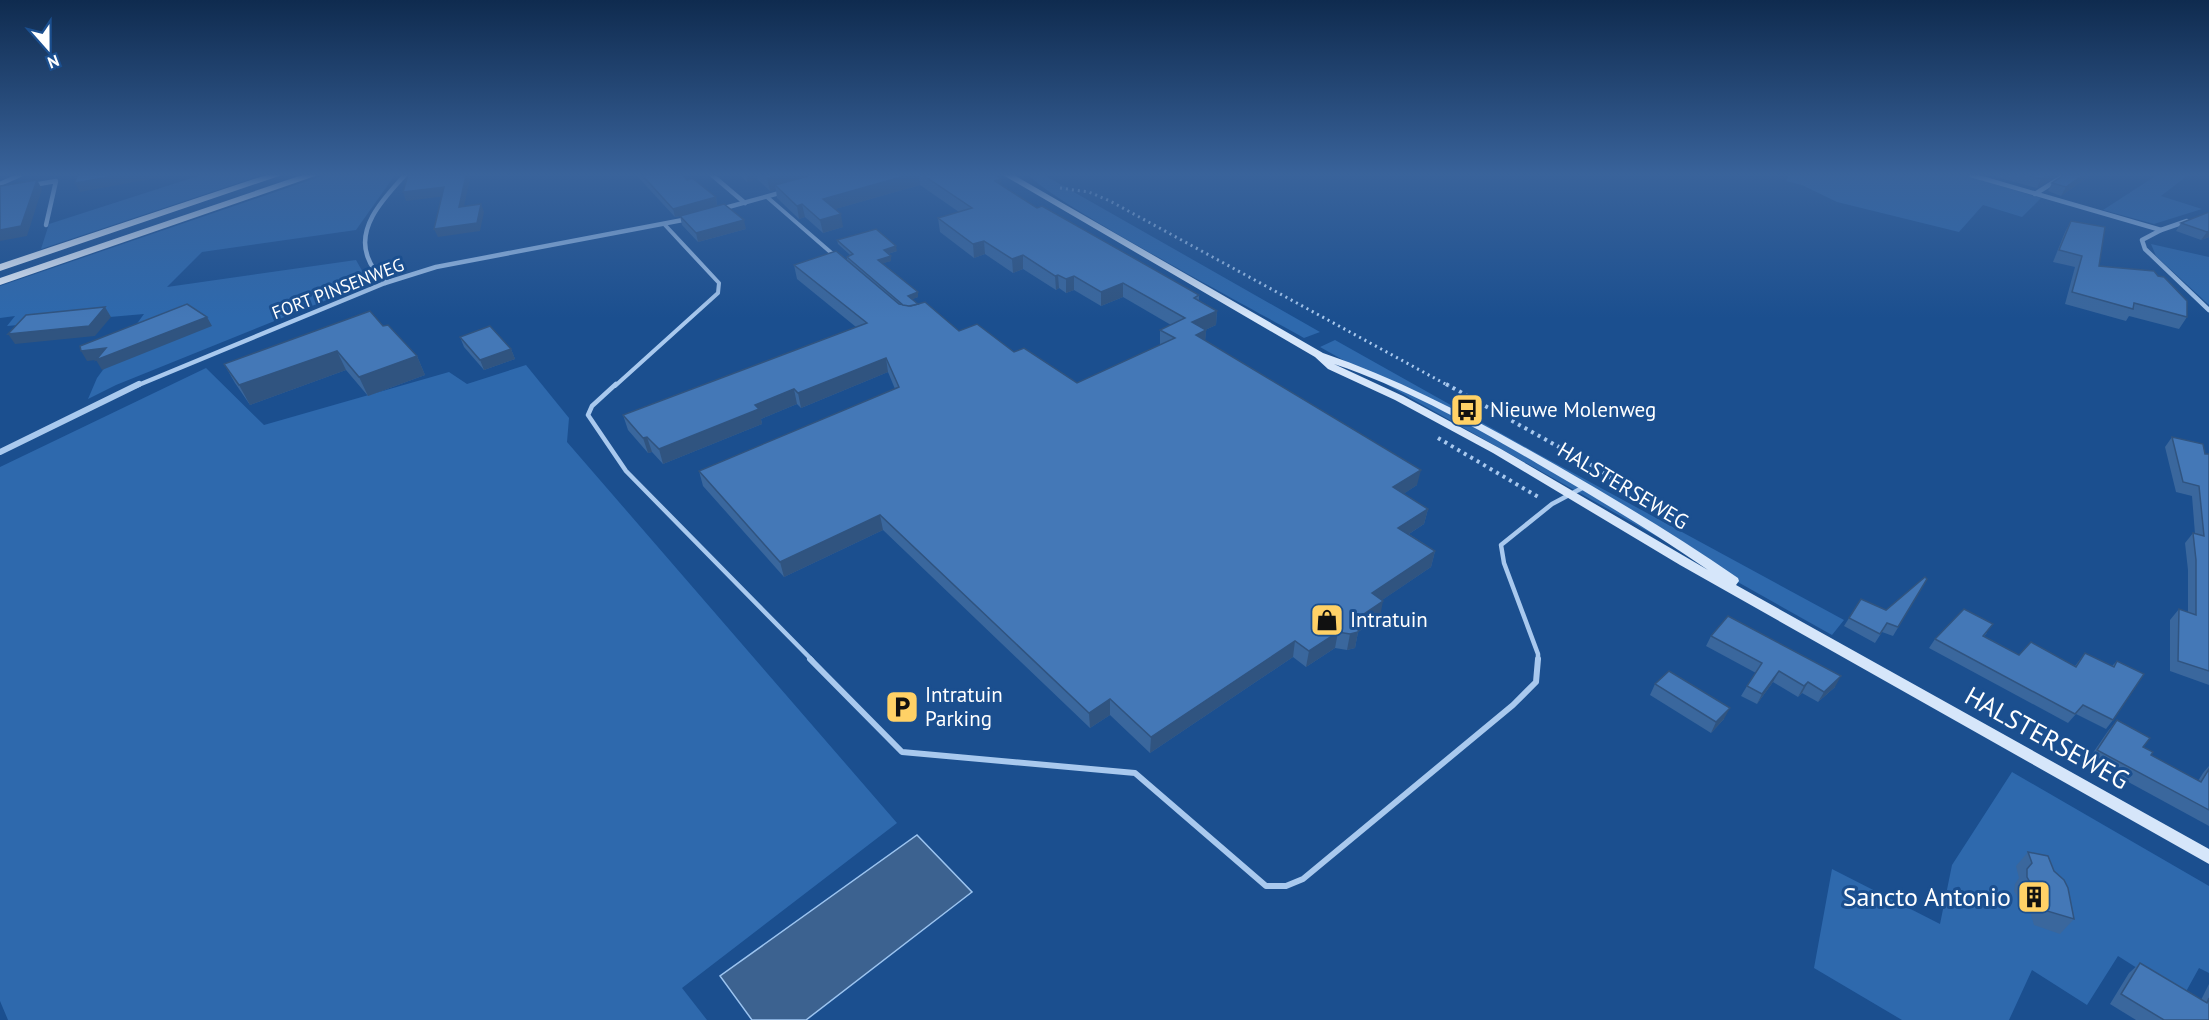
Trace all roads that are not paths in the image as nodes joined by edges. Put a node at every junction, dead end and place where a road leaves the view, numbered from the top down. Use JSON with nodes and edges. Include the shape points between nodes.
{"nodes":[{"id":1,"x":137,"y":223,"type":"edge"},
{"id":2,"x":175,"y":223,"type":"edge"},
{"id":3,"x":369,"y":223,"type":"edge"},
{"id":4,"x":674,"y":223,"type":"edge"},
{"id":5,"x":796,"y":223,"type":"edge"},
{"id":6,"x":1088,"y":223,"type":"edge"},
{"id":7,"x":2135,"y":223,"type":"edge"},
{"id":8,"x":2184,"y":223,"type":"edge"},
{"id":9,"x":665,"y":225,"type":"junction"},
{"id":10,"x":2161,"y":230,"type":"junction"},
{"id":11,"x":843,"y":263,"type":"edge"},
{"id":12,"x":0,"y":268,"type":"edge"},
{"id":13,"x":0,"y":282,"type":"edge"},
{"id":14,"x":386,"y":283,"type":"junction"},
{"id":15,"x":2209,"y":310,"type":"edge"},
{"id":16,"x":1319,"y":355,"type":"junction"},
{"id":17,"x":0,"y":452,"type":"edge"},
{"id":18,"x":1584,"y":487,"type":"junction"},
{"id":19,"x":1571,"y":493,"type":"junction"},
{"id":20,"x":1767,"y":607,"type":"junction"},
{"id":21,"x":2209,"y":857,"type":"edge"}],
"edges":[{"from":1,"to":12,"type":"main road"},
{"from":2,"to":13,"type":"main road"},
{"from":3,"to":14,"type":"street","via":[[367,256]]},
{"from":4,"to":9,"type":"street","name":"FORT PINSENWEG"},
{"from":5,"to":11,"type":"lane"},
{"from":6,"to":16,"type":"main road","name":"HALSTERSEWEG"},
{"from":7,"to":10,"type":"street"},
{"from":8,"to":10,"type":"street"},
{"from":9,"to":14,"type":"street","name":"FORT PINSENWEG","via":[[436,267]]},
{"from":9,"to":19,"type":"lane","via":[[719,283],[718,294],[592,406],[588,415],[626,471],[902,753],[1135,773],[1266,886],[1287,886],[1303,879],[1536,682],[1538,654],[1501,545],[1551,504]]},
{"from":10,"to":15,"type":"street","via":[[2142,240],[2145,249]]},
{"from":14,"to":17,"type":"street","name":"FORT PINSENWEG","via":[[120,393]]},
{"from":16,"to":18,"type":"main road","name":"HALSTERSEWEG","via":[[1453,412]]},
{"from":16,"to":19,"type":"main road","name":"HALSTERSEWEG","via":[[1332,367],[1399,398]]},
{"from":18,"to":19,"type":"lane"},
{"from":18,"to":20,"type":"main road","name":"HALSTERSEWEG","via":[[1698,556]]},
{"from":19,"to":20,"type":"main road","name":"HALSTERSEWEG"},
{"from":20,"to":21,"type":"main road","name":"HALSTERSEWEG"}]}
